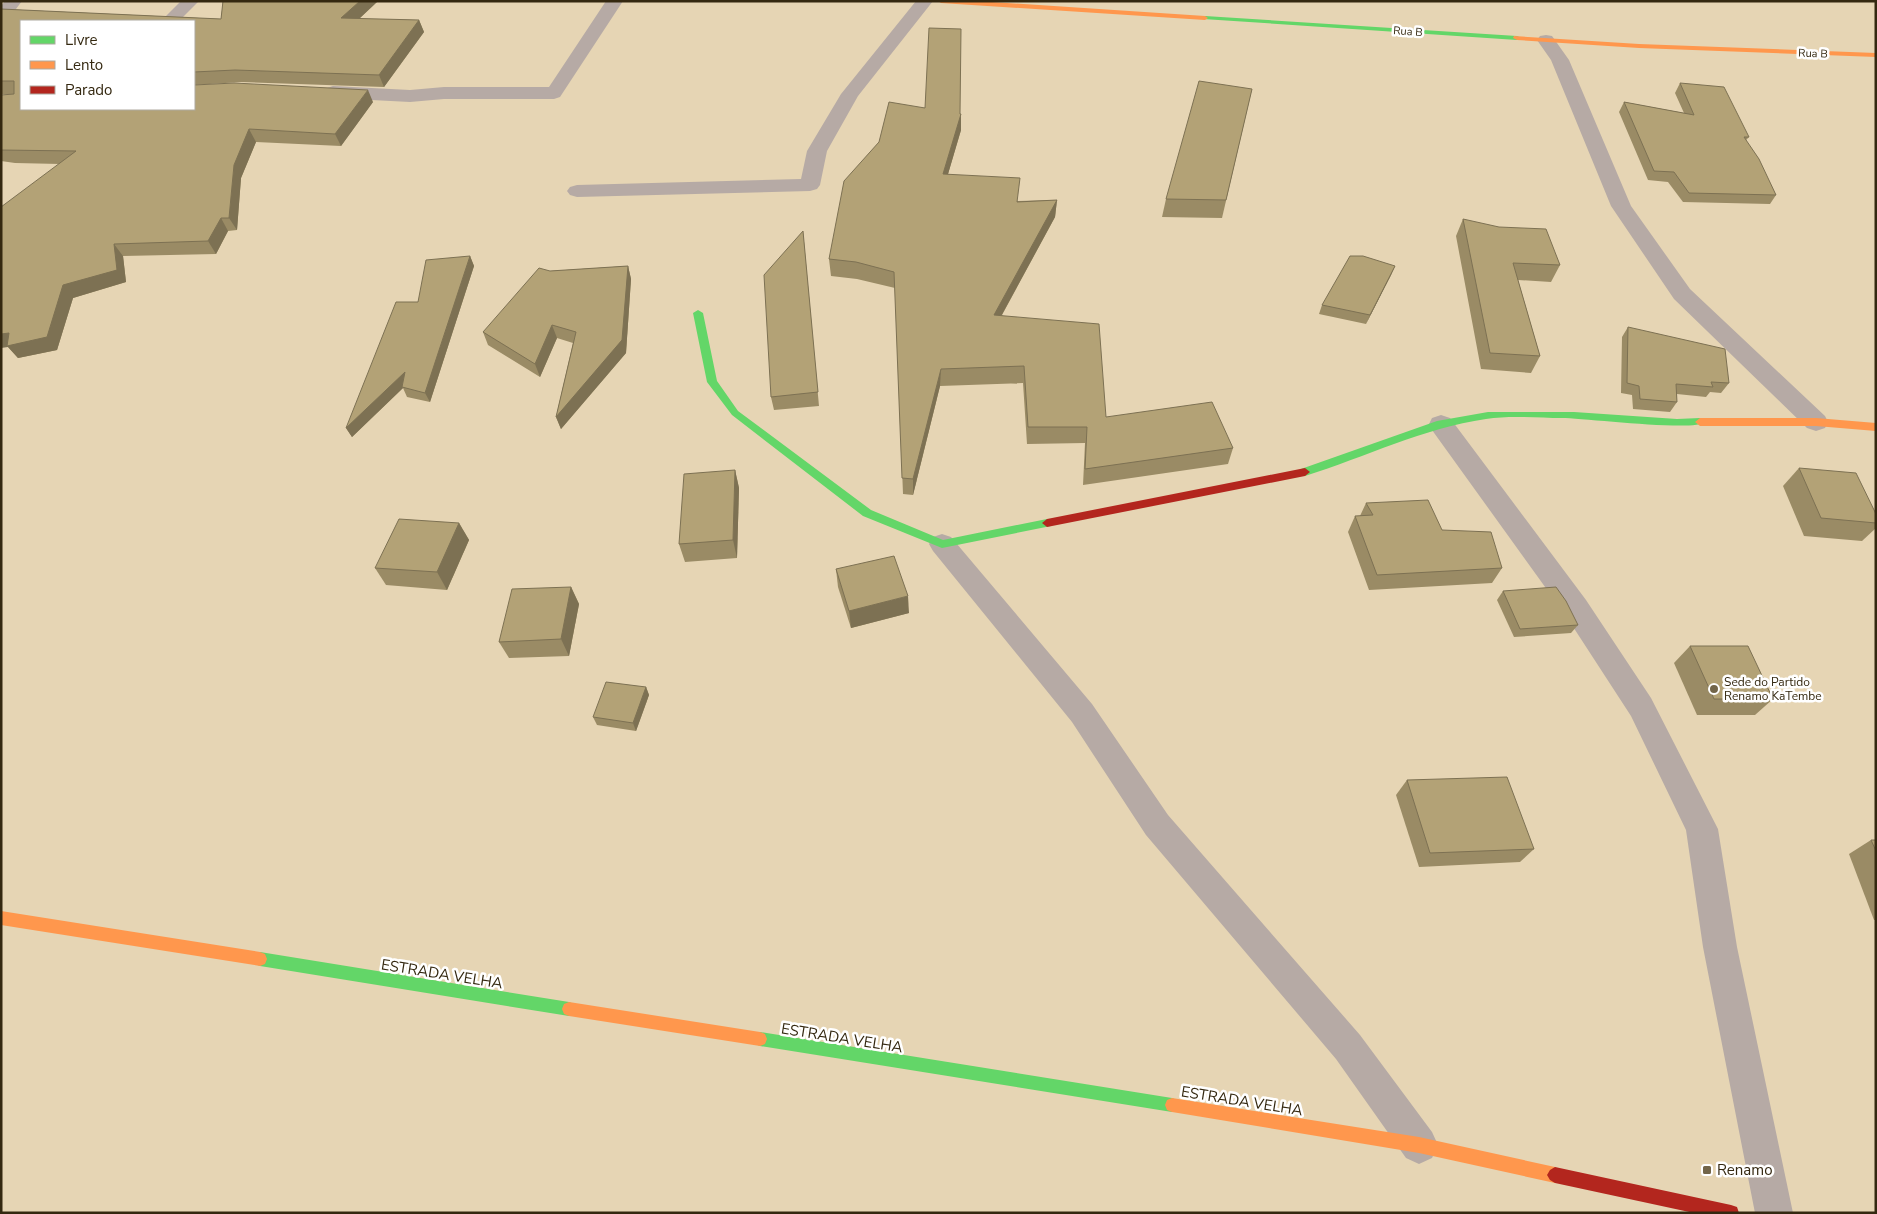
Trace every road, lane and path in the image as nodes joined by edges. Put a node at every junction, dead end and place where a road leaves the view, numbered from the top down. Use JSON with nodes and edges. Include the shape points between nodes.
{"nodes":[{"id":1,"x":14,"y":1,"type":"edge"},
{"id":2,"x":190,"y":1,"type":"edge"},
{"id":3,"x":615,"y":1,"type":"edge"},
{"id":4,"x":925,"y":1,"type":"edge"},
{"id":5,"x":941,"y":1,"type":"edge"},
{"id":6,"x":1,"y":17,"type":"edge"},
{"id":7,"x":170,"y":20,"type":"edge"},
{"id":8,"x":1546,"y":40,"type":"junction"},
{"id":9,"x":1876,"y":55,"type":"edge"},
{"id":10,"x":314,"y":91,"type":"edge"},
{"id":11,"x":577,"y":192,"type":"dead end"},
{"id":12,"x":698,"y":313,"type":"dead end"},
{"id":13,"x":1816,"y":422,"type":"junction"},
{"id":14,"x":1442,"y":424,"type":"junction"},
{"id":15,"x":1876,"y":427,"type":"edge"},
{"id":16,"x":942,"y":544,"type":"junction"},
{"id":17,"x":1,"y":918,"type":"edge"},
{"id":18,"x":1420,"y":1145,"type":"junction"},
{"id":19,"x":1731,"y":1213,"type":"edge"},
{"id":20,"x":1774,"y":1213,"type":"edge"}],
"edges":[{"from":1,"to":6,"type":"street"},
{"from":2,"to":7,"type":"street"},
{"from":3,"to":10,"type":"street","via":[[554,93],[410,96]]},
{"from":4,"to":11,"type":"street","via":[[850,94],[817,151],[810,184]]},
{"from":5,"to":8,"type":"street","name":"Rua B"},
{"from":8,"to":9,"type":"street","name":"Rua B"},
{"from":8,"to":13,"type":"street","via":[[1560,60],[1621,206],[1682,294]]},
{"from":12,"to":16,"type":"street","via":[[712,382],[735,413],[867,513]]},
{"from":13,"to":14,"type":"street","via":[[1677,423],[1574,415],[1498,415]]},
{"from":13,"to":15,"type":"street"},
{"from":14,"to":16,"type":"street","via":[[1310,471]]},
{"from":14,"to":20,"type":"street","via":[[1576,608],[1641,707],[1702,829],[1720,947]]},
{"from":16,"to":18,"type":"street","via":[[1082,713],[1156,825],[1348,1047]]},
{"from":17,"to":18,"type":"street","name":"ESTRADA VELHA"},
{"from":18,"to":19,"type":"street","name":"ESTRADA VELHA"}]}
